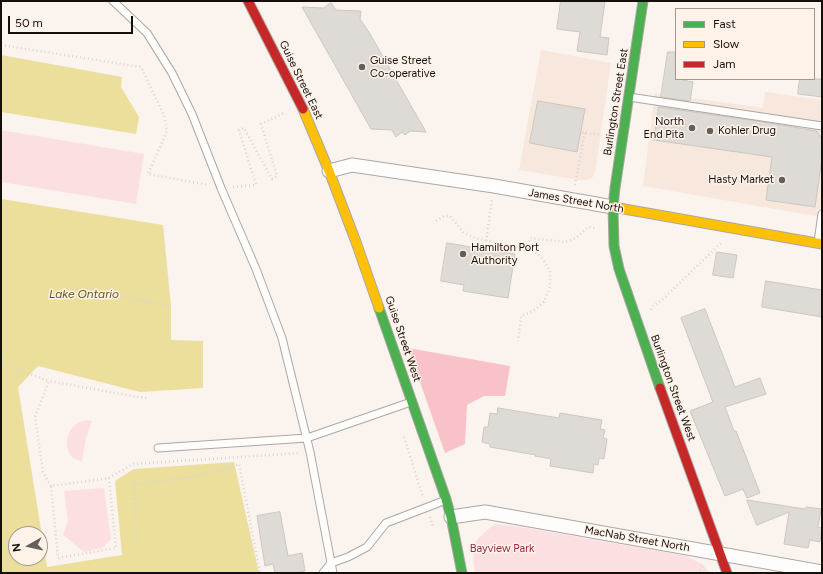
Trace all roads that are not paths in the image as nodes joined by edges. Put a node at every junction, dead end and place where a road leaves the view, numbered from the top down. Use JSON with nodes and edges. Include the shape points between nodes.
{"nodes":[{"id":1,"x":113,"y":1,"type":"edge"},
{"id":2,"x":248,"y":1,"type":"edge"},
{"id":3,"x":644,"y":1,"type":"edge"},
{"id":4,"x":629,"y":96,"type":"junction"},
{"id":5,"x":822,"y":126,"type":"edge"},
{"id":6,"x":329,"y":171,"type":"junction"},
{"id":7,"x":613,"y":207,"type":"junction"},
{"id":8,"x":822,"y":214,"type":"edge"},
{"id":9,"x":820,"y":244,"type":"edge"},
{"id":10,"x":412,"y":401,"type":"junction"},
{"id":11,"x":307,"y":438,"type":"junction"},
{"id":12,"x":158,"y":448,"type":"dead end"},
{"id":13,"x":446,"y":499,"type":"junction"},
{"id":14,"x":451,"y":517,"type":"junction"},
{"id":15,"x":720,"y":553,"type":"junction"},
{"id":16,"x":331,"y":563,"type":"junction"},
{"id":17,"x":822,"y":572,"type":"edge"},
{"id":18,"x":323,"y":573,"type":"edge"},
{"id":19,"x":333,"y":573,"type":"edge"},
{"id":20,"x":462,"y":573,"type":"edge"},
{"id":21,"x":727,"y":573,"type":"edge"}],
"edges":[{"from":1,"to":11,"type":"lane","via":[[147,33],[172,73],[192,114],[282,338]]},
{"from":2,"to":6,"type":"street","name":"Guise Street East","via":[[299,100]]},
{"from":3,"to":4,"type":"street","name":"Burlington Street East"},
{"from":4,"to":5,"type":"lane"},
{"from":4,"to":7,"type":"street","name":"Burlington Street East"},
{"from":6,"to":7,"type":"street","name":"James Street North","via":[[352,165]]},
{"from":6,"to":10,"type":"street","name":"Guise Street West"},
{"from":7,"to":9,"type":"street","name":"James Street North"},
{"from":7,"to":15,"type":"street","name":"Burlington Street West","via":[[614,246],[619,269]]},
{"from":8,"to":9,"type":"lane"},
{"from":10,"to":11,"type":"lane"},
{"from":10,"to":13,"type":"street","name":"Guise Street West"},
{"from":11,"to":12,"type":"lane"},
{"from":11,"to":16,"type":"lane"},
{"from":13,"to":14,"type":"street","name":"Guise Street West"},
{"from":13,"to":16,"type":"lane","via":[[386,523],[367,547]]},
{"from":14,"to":15,"type":"street","name":"MacNab Street North","via":[[485,512]]},
{"from":14,"to":20,"type":"street","name":"Guise Street West"},
{"from":15,"to":17,"type":"street","name":"MacNab Street North"},
{"from":15,"to":21,"type":"street","name":"Burlington Street West"},
{"from":16,"to":18,"type":"lane"},
{"from":16,"to":19,"type":"lane"}]}
